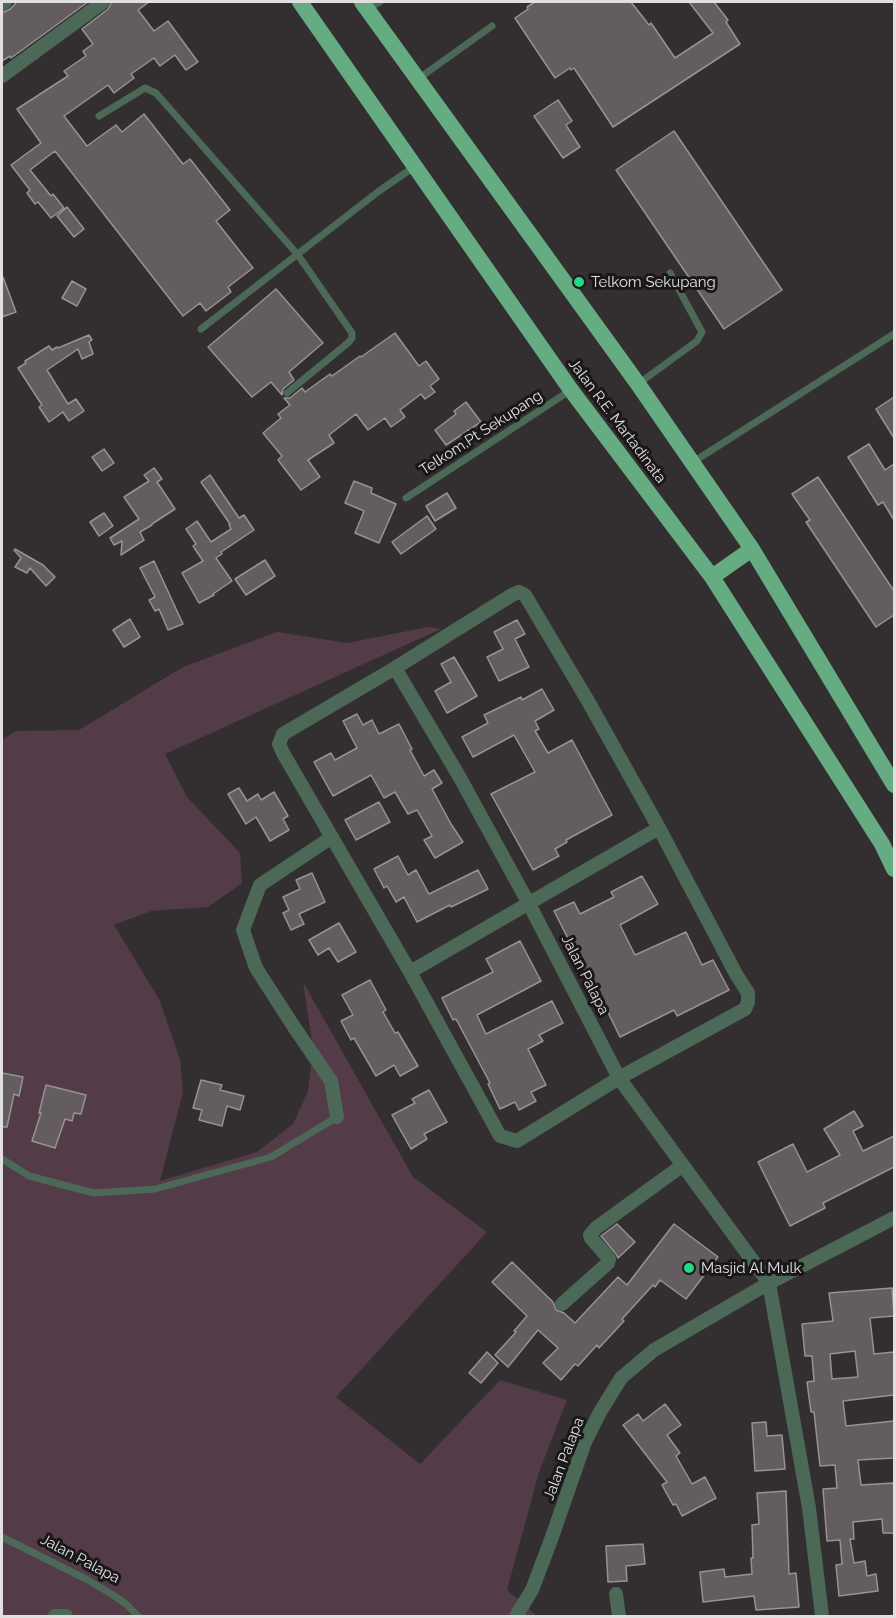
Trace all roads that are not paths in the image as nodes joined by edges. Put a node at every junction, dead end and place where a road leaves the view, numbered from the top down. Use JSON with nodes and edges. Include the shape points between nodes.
{"nodes":[{"id":1,"x":103,"y":2,"type":"edge"},
{"id":2,"x":300,"y":2,"type":"edge"},
{"id":3,"x":369,"y":4,"type":"edge"},
{"id":4,"x":492,"y":26,"type":"dead end"},
{"id":5,"x":2,"y":76,"type":"edge"},
{"id":6,"x":418,"y":79,"type":"junction"},
{"id":7,"x":99,"y":116,"type":"dead end"},
{"id":8,"x":414,"y":167,"type":"junction"},
{"id":9,"x":298,"y":255,"type":"junction"},
{"id":10,"x":670,"y":273,"type":"dead end"},
{"id":11,"x":201,"y":329,"type":"dead end"},
{"id":12,"x":894,"y":334,"type":"edge"},
{"id":13,"x":638,"y":384,"type":"junction"},
{"id":14,"x":571,"y":390,"type":"junction"},
{"id":15,"x":287,"y":393,"type":"dead end"},
{"id":16,"x":693,"y":462,"type":"junction"},
{"id":17,"x":406,"y":498,"type":"dead end"},
{"id":18,"x":752,"y":549,"type":"junction"},
{"id":19,"x":712,"y":577,"type":"junction"},
{"id":20,"x":395,"y":668,"type":"junction"},
{"id":21,"x":894,"y":785,"type":"edge"},
{"id":22,"x":659,"y":828,"type":"junction"},
{"id":23,"x":332,"y":837,"type":"junction"},
{"id":24,"x":894,"y":868,"type":"edge"},
{"id":25,"x":529,"y":904,"type":"junction"},
{"id":26,"x":410,"y":972,"type":"junction"},
{"id":27,"x":620,"y":1078,"type":"junction"},
{"id":28,"x":337,"y":1117,"type":"joint"},
{"id":29,"x":2,"y":1159,"type":"edge"},
{"id":30,"x":683,"y":1165,"type":"junction"},
{"id":31,"x":894,"y":1218,"type":"edge"},
{"id":32,"x":769,"y":1282,"type":"junction"},
{"id":33,"x":562,"y":1304,"type":"dead end"},
{"id":34,"x":2,"y":1537,"type":"edge"},
{"id":35,"x":616,"y":1594,"type":"dead end"},
{"id":36,"x":55,"y":1617,"type":"edge"},
{"id":37,"x":66,"y":1617,"type":"edge"},
{"id":38,"x":138,"y":1617,"type":"edge"},
{"id":39,"x":516,"y":1617,"type":"edge"},
{"id":40,"x":619,"y":1617,"type":"edge"},
{"id":41,"x":822,"y":1617,"type":"edge"}],
"edges":[{"from":1,"to":5,"type":"street"},
{"from":2,"to":8,"type":"highway","name":"Jalan R.E. Martadinata"},
{"from":3,"to":6,"type":"highway"},
{"from":4,"to":6,"type":"lane"},
{"from":6,"to":13,"type":"highway"},
{"from":7,"to":9,"type":"lane","via":[[145,88],[156,93]]},
{"from":8,"to":9,"type":"lane"},
{"from":8,"to":14,"type":"highway","name":"Jalan R.E. Martadinata"},
{"from":9,"to":11,"type":"lane"},
{"from":9,"to":15,"type":"lane","via":[[352,338]]},
{"from":10,"to":13,"type":"lane","via":[[702,332],[697,341]]},
{"from":12,"to":16,"type":"lane"},
{"from":13,"to":16,"type":"highway"},
{"from":14,"to":17,"type":"lane","name":"Telkom,Pt Sekupang"},
{"from":14,"to":19,"type":"highway","name":"Jalan R.E. Martadinata"},
{"from":16,"to":18,"type":"highway"},
{"from":18,"to":19,"type":"highway"},
{"from":18,"to":21,"type":"highway"},
{"from":19,"to":24,"type":"highway","name":"Jalan R.E. Martadinata"},
{"from":20,"to":22,"type":"street","via":[[519,592],[588,701]]},
{"from":20,"to":23,"type":"street","via":[[283,734],[279,744]]},
{"from":20,"to":25,"type":"street","name":"Jalan Palapa"},
{"from":22,"to":25,"type":"street"},
{"from":22,"to":27,"type":"street","via":[[748,993],[748,1002],[745,1009]]},
{"from":23,"to":26,"type":"street"},
{"from":23,"to":28,"type":"street","via":[[260,885],[243,930],[256,968],[331,1081]]},
{"from":25,"to":26,"type":"street"},
{"from":25,"to":27,"type":"street","name":"Jalan Palapa"},
{"from":26,"to":27,"type":"street","via":[[500,1136],[517,1141]]},
{"from":27,"to":30,"type":"street","name":"Jalan Palapa"},
{"from":28,"to":29,"type":"lane","via":[[271,1157],[155,1189],[94,1193],[29,1176]]},
{"from":30,"to":32,"type":"street","name":"Jalan Palapa"},
{"from":30,"to":33,"type":"street","via":[[596,1228],[591,1238],[609,1259],[608,1263]]},
{"from":31,"to":32,"type":"street","name":"Jalan Palapa"},
{"from":32,"to":39,"type":"street","name":"Jalan Palapa","via":[[654,1350],[621,1378],[585,1442],[532,1590]]},
{"from":32,"to":41,"type":"street","name":"Jalan Palapa","via":[[809,1508]]},
{"from":34,"to":38,"type":"lane","name":"Jalan Palapa","via":[[113,1595]]},
{"from":35,"to":40,"type":"street"},
{"from":36,"to":37,"type":"street"}]}
